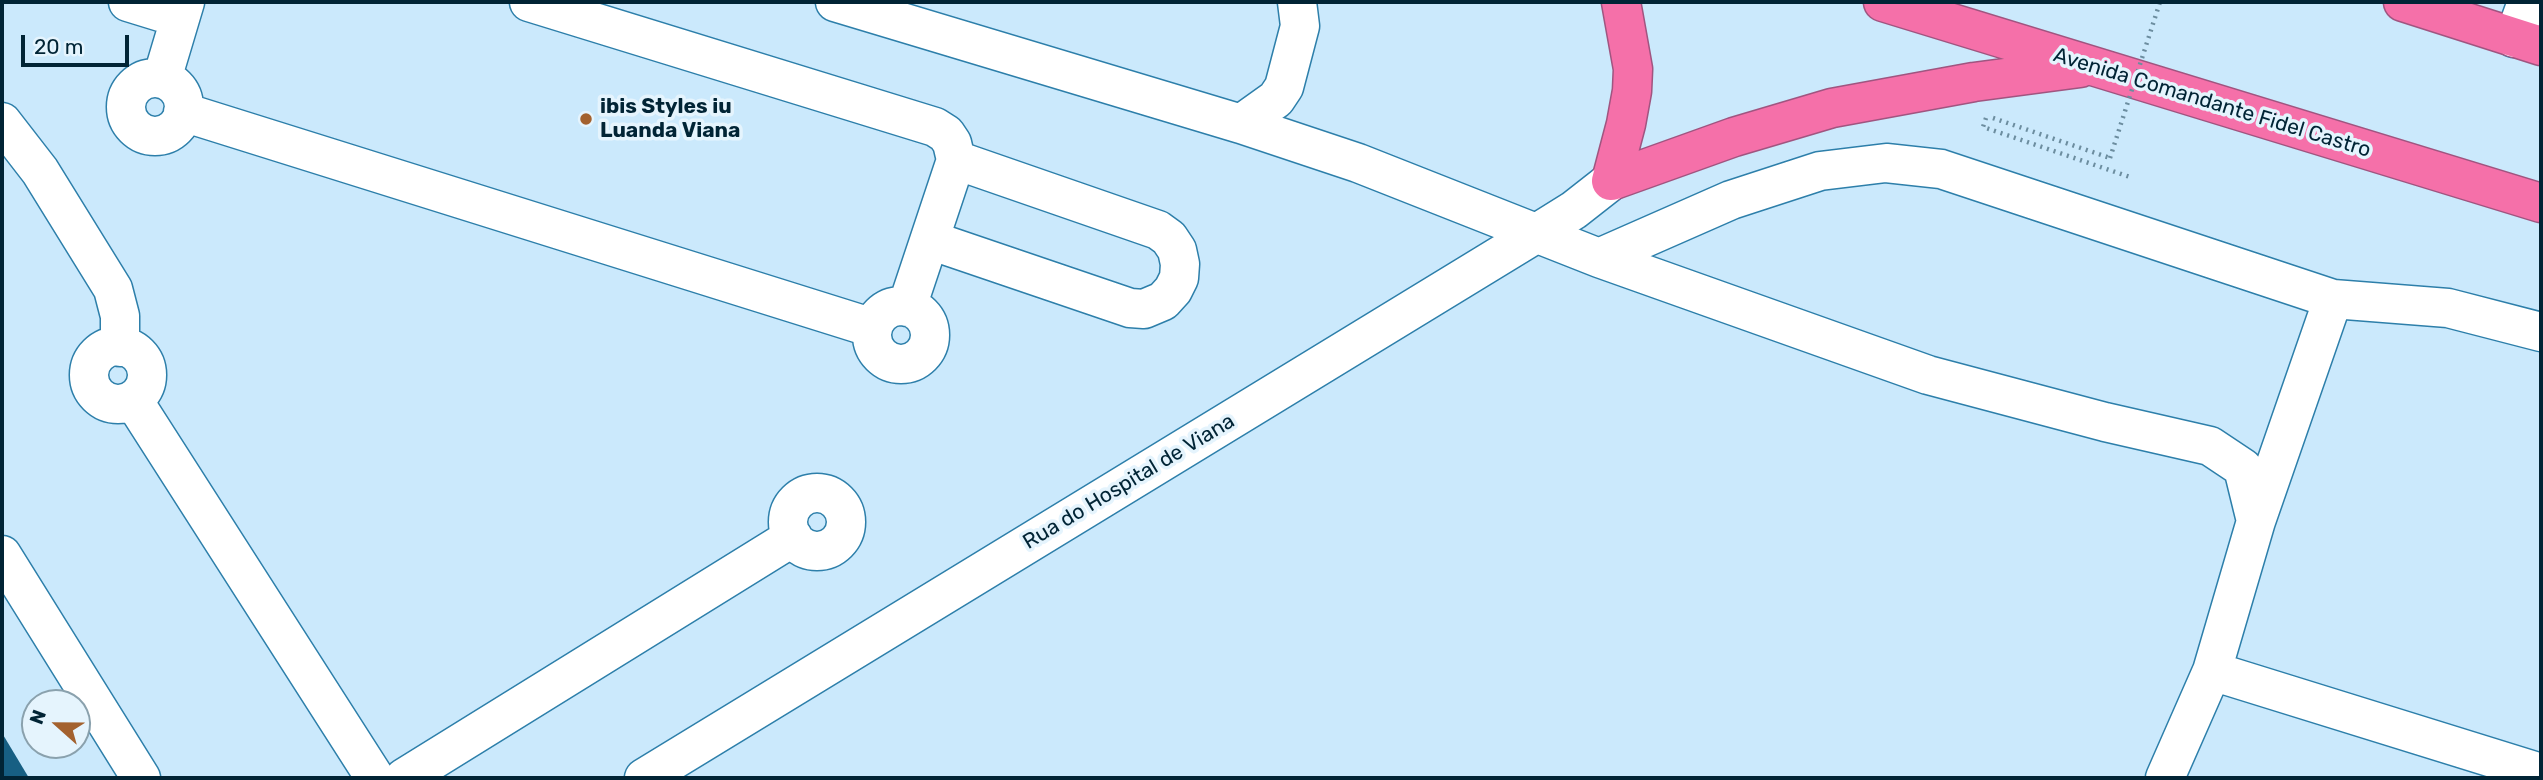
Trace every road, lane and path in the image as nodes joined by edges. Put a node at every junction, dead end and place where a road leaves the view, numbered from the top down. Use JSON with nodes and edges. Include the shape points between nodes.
{"nodes":[{"id":1,"x":128,"y":2,"type":"edge"},
{"id":2,"x":835,"y":2,"type":"edge"},
{"id":3,"x":1297,"y":2,"type":"edge"},
{"id":4,"x":1621,"y":2,"type":"edge"},
{"id":5,"x":1883,"y":2,"type":"edge"},
{"id":6,"x":2160,"y":2,"type":"edge"},
{"id":7,"x":2403,"y":2,"type":"edge"},
{"id":8,"x":2527,"y":2,"type":"edge"},
{"id":9,"x":550,"y":5,"type":"edge"},
{"id":10,"x":183,"y":10,"type":"edge"},
{"id":11,"x":615,"y":15,"type":"edge"},
{"id":12,"x":2528,"y":42,"type":"edge"},
{"id":13,"x":2092,"y":67,"type":"junction"},
{"id":14,"x":162,"y":79,"type":"junction"},
{"id":15,"x":183,"y":112,"type":"junction"},
{"id":16,"x":2,"y":122,"type":"edge"},
{"id":17,"x":1241,"y":124,"type":"junction"},
{"id":18,"x":956,"y":160,"type":"junction"},
{"id":19,"x":2133,"y":178,"type":"dead end"},
{"id":20,"x":1611,"y":181,"type":"junction"},
{"id":21,"x":2541,"y":203,"type":"edge"},
{"id":22,"x":1537,"y":233,"type":"junction"},
{"id":23,"x":930,"y":240,"type":"junction"},
{"id":24,"x":1600,"y":258,"type":"junction"},
{"id":25,"x":2333,"y":299,"type":"junction"},
{"id":26,"x":907,"y":307,"type":"junction"},
{"id":27,"x":873,"y":328,"type":"junction"},
{"id":28,"x":2541,"y":332,"type":"edge"},
{"id":29,"x":2256,"y":521,"type":"junction"},
{"id":30,"x":793,"y":537,"type":"dead end"},
{"id":31,"x":2,"y":555,"type":"edge"},
{"id":32,"x":2212,"y":671,"type":"junction"},
{"id":33,"x":2541,"y":773,"type":"edge"},
{"id":34,"x":141,"y":778,"type":"edge"},
{"id":35,"x":375,"y":778,"type":"edge"},
{"id":36,"x":404,"y":778,"type":"edge"},
{"id":37,"x":644,"y":778,"type":"edge"},
{"id":38,"x":2165,"y":778,"type":"edge"}],
"edges":[{"from":1,"to":10,"type":"street"},
{"from":2,"to":17,"type":"street"},
{"from":3,"to":17,"type":"street","via":[[1300,26],[1284,87],[1276,99]]},
{"from":4,"to":20,"type":"highway","via":[[1633,69],[1632,90]]},
{"from":5,"to":13,"type":"highway","name":"Avenida Comandante Fidel Castro"},
{"from":6,"to":19,"type":"path","bridge":true,"via":[[2110,158],[1987,116],[1983,127]]},
{"from":7,"to":12,"type":"highway"},
{"from":8,"to":12,"type":"street"},
{"from":9,"to":11,"type":"street"},
{"from":10,"to":14,"type":"street"},
{"from":11,"to":18,"type":"street","via":[[935,127],[952,143]]},
{"from":13,"to":20,"type":"highway","via":[[1974,82],[1832,108]]},
{"from":13,"to":21,"type":"highway","name":"Avenida Comandante Fidel Castro"},
{"from":14,"to":15,"type":"street","via":[[180,93]]},
{"from":14,"to":15,"type":"street","via":[[144,81],[133,89],[126,110],[130,122],[141,133],[161,136],[177,125]]},
{"from":15,"to":27,"type":"street"},
{"from":16,"to":35,"type":"street","via":[[40,171],[113,289],[120,316],[120,347],[137,354],[146,370],[143,389],[132,400]]},
{"from":17,"to":22,"type":"street","via":[[1358,163]]},
{"from":18,"to":23,"type":"street"},
{"from":18,"to":23,"type":"street","via":[[1158,230],[1177,250],[1179,278],[1163,301],[1144,309],[1130,308]]},
{"from":20,"to":22,"type":"street","name":"Rua do Hospital de Viana"},
{"from":22,"to":24,"type":"street"},
{"from":22,"to":37,"type":"street","name":"Rua do Hospital de Viana"},
{"from":23,"to":26,"type":"street"},
{"from":24,"to":25,"type":"street","via":[[1731,200],[1820,171],[1886,163],[1941,169]]},
{"from":24,"to":29,"type":"street","via":[[1928,375],[2210,446],[2243,468]]},
{"from":25,"to":28,"type":"street","via":[[2448,308]]},
{"from":25,"to":29,"type":"street"},
{"from":26,"to":27,"type":"street","via":[[886,311]]},
{"from":26,"to":27,"type":"street","via":[[922,316],[929,330],[928,344],[915,360],[901,364],[883,357],[873,342]]},
{"from":29,"to":32,"type":"street"},
{"from":30,"to":36,"type":"street"},
{"from":31,"to":34,"type":"street"},
{"from":32,"to":33,"type":"street"},
{"from":32,"to":38,"type":"street"}]}
